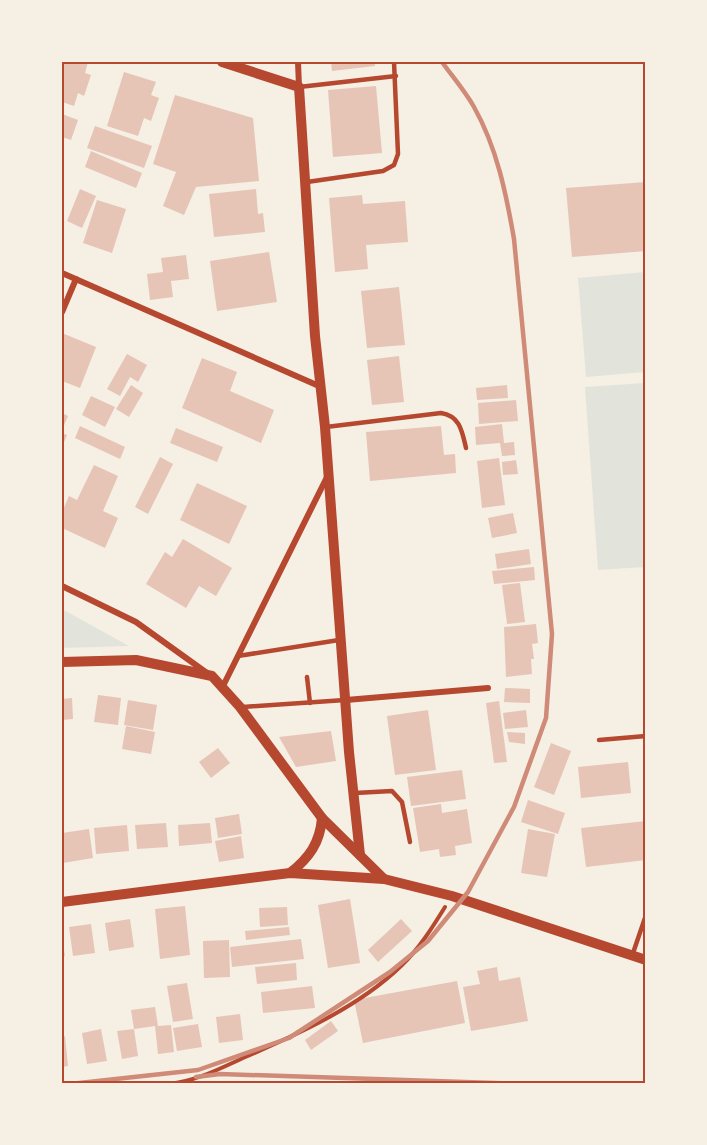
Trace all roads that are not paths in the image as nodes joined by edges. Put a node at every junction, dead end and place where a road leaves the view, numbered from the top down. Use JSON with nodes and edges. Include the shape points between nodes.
{"nodes":[{"id":1,"x":222,"y":62,"type":"edge"},
{"id":2,"x":298,"y":62,"type":"edge"},
{"id":3,"x":394,"y":62,"type":"edge"},
{"id":4,"x":396,"y":76,"type":"junction"},
{"id":5,"x":299,"y":87,"type":"junction"},
{"id":6,"x":304,"y":182,"type":"junction"},
{"id":7,"x":62,"y":273,"type":"edge"},
{"id":8,"x":76,"y":279,"type":"junction"},
{"id":9,"x":62,"y":312,"type":"edge"},
{"id":10,"x":320,"y":386,"type":"junction"},
{"id":11,"x":325,"y":428,"type":"junction"},
{"id":12,"x":466,"y":448,"type":"dead end"},
{"id":13,"x":328,"y":474,"type":"junction"},
{"id":14,"x":62,"y":586,"type":"edge"},
{"id":15,"x":341,"y":640,"type":"junction"},
{"id":16,"x":236,"y":656,"type":"junction"},
{"id":17,"x":62,"y":662,"type":"edge"},
{"id":18,"x":212,"y":676,"type":"junction"},
{"id":19,"x":307,"y":677,"type":"dead end"},
{"id":20,"x":223,"y":686,"type":"junction"},
{"id":21,"x":488,"y":688,"type":"dead end"},
{"id":22,"x":346,"y":700,"type":"junction"},
{"id":23,"x":310,"y":703,"type":"junction"},
{"id":24,"x":240,"y":707,"type":"junction"},
{"id":25,"x":645,"y":736,"type":"edge"},
{"id":26,"x":599,"y":740,"type":"dead end"},
{"id":27,"x":353,"y":793,"type":"junction"},
{"id":28,"x":322,"y":818,"type":"junction"},
{"id":29,"x":410,"y":842,"type":"dead end"},
{"id":30,"x":360,"y":855,"type":"junction"},
{"id":31,"x":290,"y":873,"type":"junction"},
{"id":32,"x":384,"y":879,"type":"junction"},
{"id":33,"x":62,"y":902,"type":"edge"},
{"id":34,"x":645,"y":915,"type":"edge"},
{"id":35,"x":632,"y":956,"type":"junction"},
{"id":36,"x":645,"y":960,"type":"edge"}],
"edges":[{"from":1,"to":5,"type":"street"},
{"from":2,"to":5,"type":"street"},
{"from":3,"to":4,"type":"lane"},
{"from":4,"to":5,"type":"lane"},
{"from":4,"to":6,"type":"lane","via":[[398,154],[394,165],[383,171]]},
{"from":5,"to":6,"type":"street"},
{"from":6,"to":10,"type":"street"},
{"from":7,"to":8,"type":"street"},
{"from":8,"to":9,"type":"street"},
{"from":8,"to":10,"type":"street"},
{"from":10,"to":11,"type":"street"},
{"from":11,"to":12,"type":"lane","via":[[441,413],[457,421]]},
{"from":11,"to":13,"type":"street"},
{"from":13,"to":15,"type":"street"},
{"from":13,"to":16,"type":"street"},
{"from":14,"to":18,"type":"street","via":[[136,622]]},
{"from":15,"to":16,"type":"lane"},
{"from":15,"to":22,"type":"street"},
{"from":16,"to":20,"type":"street"},
{"from":17,"to":18,"type":"street","via":[[136,660]]},
{"from":18,"to":20,"type":"street"},
{"from":19,"to":23,"type":"lane"},
{"from":20,"to":24,"type":"street"},
{"from":21,"to":22,"type":"street"},
{"from":22,"to":23,"type":"lane"},
{"from":22,"to":27,"type":"street"},
{"from":23,"to":24,"type":"lane"},
{"from":24,"to":28,"type":"street"},
{"from":25,"to":26,"type":"lane"},
{"from":27,"to":29,"type":"lane","via":[[392,791],[402,802]]},
{"from":27,"to":30,"type":"street"},
{"from":28,"to":30,"type":"street"},
{"from":28,"to":31,"type":"street","via":[[314,849]]},
{"from":30,"to":32,"type":"street"},
{"from":31,"to":32,"type":"street"},
{"from":31,"to":33,"type":"street"},
{"from":32,"to":35,"type":"street"},
{"from":34,"to":35,"type":"lane"},
{"from":35,"to":36,"type":"street"}]}
